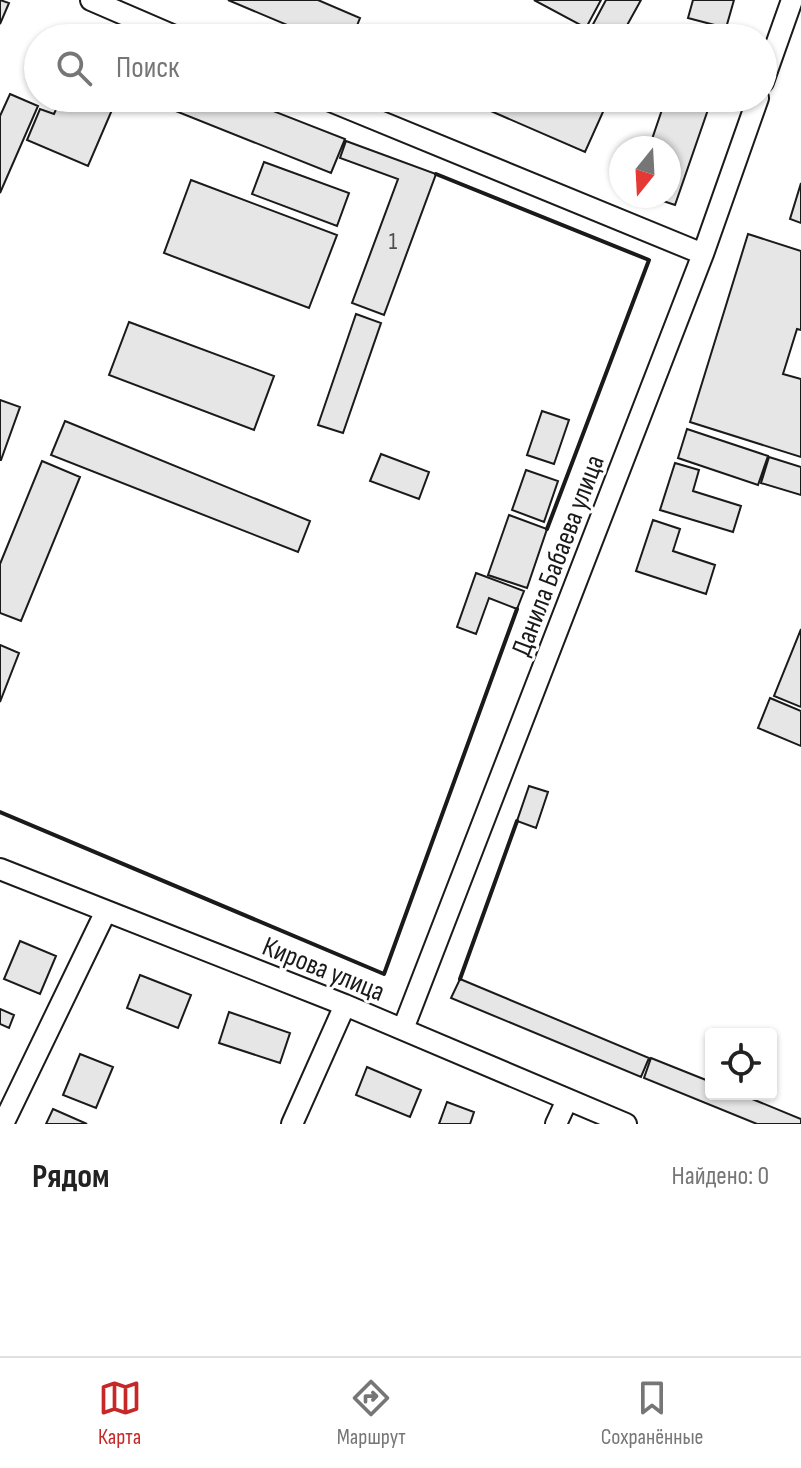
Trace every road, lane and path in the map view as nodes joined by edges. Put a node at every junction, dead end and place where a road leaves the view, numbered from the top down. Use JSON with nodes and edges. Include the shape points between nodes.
{"nodes":[{"id":1,"x":91,"y":0,"type":"edge"},
{"id":2,"x":792,"y":0,"type":"edge"},
{"id":3,"x":147,"y":24,"type":"edge"},
{"id":4,"x":777,"y":42,"type":"edge"},
{"id":5,"x":357,"y":112,"type":"edge"},
{"id":6,"x":753,"y":112,"type":"edge"},
{"id":7,"x":703,"y":254,"type":"junction"},
{"id":8,"x":0,"y":869,"type":"edge"},
{"id":9,"x":106,"y":911,"type":"junction"},
{"id":10,"x":345,"y":1005,"type":"junction"},
{"id":11,"x":403,"y":1029,"type":"junction"},
{"id":12,"x":567,"y":1100,"type":"junction"},
{"id":13,"x":3,"y":1124,"type":"edge"},
{"id":14,"x":292,"y":1124,"type":"edge"},
{"id":15,"x":556,"y":1124,"type":"edge"},
{"id":16,"x":626,"y":1124,"type":"edge"}],
"edges":[{"from":1,"to":3,"type":"street"},
{"from":2,"to":4,"type":"street"},
{"from":5,"to":7,"type":"street"},
{"from":6,"to":7,"type":"street","name":"Данила Бабаева улица"},
{"from":7,"to":11,"type":"street","name":"Данила Бабаева улица"},
{"from":8,"to":9,"type":"street","name":"Кирова улица"},
{"from":9,"to":10,"type":"street","name":"Кирова улица"},
{"from":9,"to":13,"type":"street"},
{"from":10,"to":11,"type":"street","name":"Кирова улица"},
{"from":10,"to":14,"type":"street"},
{"from":11,"to":12,"type":"street","name":"Кирова улица"},
{"from":12,"to":15,"type":"street"},
{"from":12,"to":16,"type":"street","name":"Кирова улица"}]}
